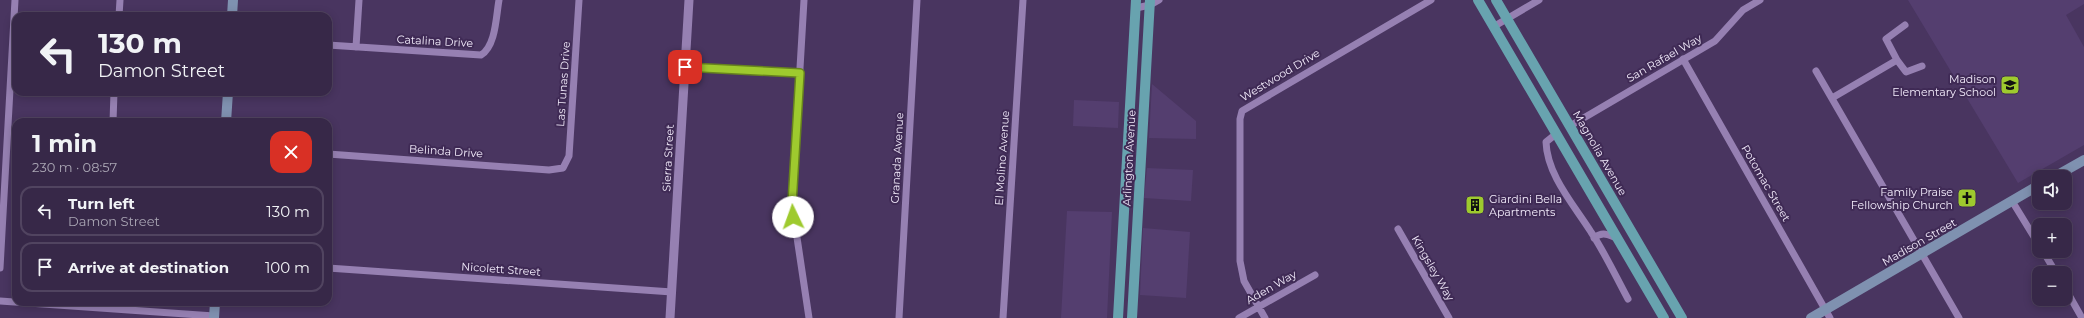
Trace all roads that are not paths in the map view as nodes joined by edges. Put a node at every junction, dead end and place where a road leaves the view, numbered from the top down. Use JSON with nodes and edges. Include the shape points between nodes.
{"nodes":[{"id":1,"x":15,"y":0,"type":"edge"},
{"id":2,"x":120,"y":0,"type":"edge"},
{"id":3,"x":233,"y":0,"type":"edge"},
{"id":4,"x":359,"y":0,"type":"edge"},
{"id":5,"x":499,"y":0,"type":"edge"},
{"id":6,"x":579,"y":0,"type":"edge"},
{"id":7,"x":689,"y":0,"type":"edge"},
{"id":8,"x":804,"y":0,"type":"edge"},
{"id":9,"x":917,"y":0,"type":"edge"},
{"id":10,"x":1023,"y":0,"type":"edge"},
{"id":11,"x":1159,"y":0,"type":"edge"},
{"id":12,"x":1431,"y":0,"type":"edge"},
{"id":13,"x":1478,"y":0,"type":"edge"},
{"id":14,"x":1496,"y":0,"type":"edge"},
{"id":15,"x":1539,"y":0,"type":"edge"},
{"id":16,"x":1760,"y":0,"type":"edge"},
{"id":17,"x":1150,"y":3,"type":"edge"},
{"id":18,"x":1136,"y":4,"type":"edge"},
{"id":19,"x":14,"y":12,"type":"edge"},
{"id":20,"x":119,"y":12,"type":"edge"},
{"id":21,"x":232,"y":12,"type":"edge"},
{"id":22,"x":1507,"y":19,"type":"junction"},
{"id":23,"x":1905,"y":25,"type":"dead end"},
{"id":24,"x":1493,"y":27,"type":"junction"},
{"id":25,"x":332,"y":45,"type":"edge"},
{"id":26,"x":356,"y":47,"type":"junction"},
{"id":27,"x":12,"y":54,"type":"edge"},
{"id":28,"x":1683,"y":59,"type":"junction"},
{"id":29,"x":1898,"y":60,"type":"junction"},
{"id":30,"x":1922,"y":66,"type":"dead end"},
{"id":31,"x":685,"y":67,"type":"junction"},
{"id":32,"x":1816,"y":71,"type":"dead end"},
{"id":33,"x":800,"y":73,"type":"junction"},
{"id":34,"x":114,"y":96,"type":"edge"},
{"id":35,"x":228,"y":96,"type":"edge"},
{"id":36,"x":1832,"y":98,"type":"junction"},
{"id":37,"x":113,"y":118,"type":"edge"},
{"id":38,"x":226,"y":118,"type":"edge"},
{"id":39,"x":1570,"y":126,"type":"junction"},
{"id":40,"x":1556,"y":134,"type":"junction"},
{"id":41,"x":332,"y":154,"type":"edge"},
{"id":42,"x":2084,"y":160,"type":"edge"},
{"id":43,"x":563,"y":168,"type":"joint"},
{"id":44,"x":2066,"y":170,"type":"edge"},
{"id":45,"x":2032,"y":189,"type":"edge"},
{"id":46,"x":2012,"y":201,"type":"junction"},
{"id":47,"x":1398,"y":229,"type":"dead end"},
{"id":48,"x":2032,"y":234,"type":"edge"},
{"id":49,"x":1594,"y":238,"type":"junction"},
{"id":50,"x":1617,"y":238,"type":"junction"},
{"id":51,"x":1922,"y":254,"type":"junction"},
{"id":52,"x":0,"y":268,"type":"edge"},
{"id":53,"x":332,"y":268,"type":"edge"},
{"id":54,"x":1314,"y":275,"type":"dead end"},
{"id":55,"x":672,"y":292,"type":"junction"},
{"id":56,"x":1628,"y":300,"type":"dead end"},
{"id":57,"x":2072,"y":300,"type":"edge"},
{"id":58,"x":0,"y":301,"type":"edge"},
{"id":59,"x":12,"y":301,"type":"edge"},
{"id":60,"x":110,"y":306,"type":"edge"},
{"id":61,"x":215,"y":306,"type":"edge"},
{"id":62,"x":1258,"y":306,"type":"junction"},
{"id":63,"x":1828,"y":314,"type":"edge"},
{"id":64,"x":214,"y":317,"type":"edge"},
{"id":65,"x":670,"y":318,"type":"edge"},
{"id":66,"x":809,"y":318,"type":"edge"},
{"id":67,"x":900,"y":318,"type":"edge"},
{"id":68,"x":1004,"y":318,"type":"edge"},
{"id":69,"x":1118,"y":318,"type":"edge"},
{"id":70,"x":1132,"y":318,"type":"edge"},
{"id":71,"x":1240,"y":318,"type":"edge"},
{"id":72,"x":1265,"y":318,"type":"edge"},
{"id":73,"x":1449,"y":318,"type":"edge"},
{"id":74,"x":1664,"y":318,"type":"edge"},
{"id":75,"x":1682,"y":318,"type":"edge"},
{"id":76,"x":1811,"y":318,"type":"edge"},
{"id":77,"x":1959,"y":318,"type":"edge"},
{"id":78,"x":2082,"y":318,"type":"edge"}],
"edges":[{"from":1,"to":19,"type":"street"},
{"from":2,"to":20,"type":"street"},
{"from":3,"to":21,"type":"main road"},
{"from":4,"to":26,"type":"street"},
{"from":5,"to":26,"type":"street","name":"Catalina Drive","via":[[491,44],[481,55]]},
{"from":6,"to":43,"type":"street","name":"Las Tunas Drive","via":[[569,156]]},
{"from":7,"to":31,"type":"street","name":"Sierra Street"},
{"from":8,"to":33,"type":"street"},
{"from":9,"to":67,"type":"street","name":"Granada Avenue"},
{"from":10,"to":68,"type":"street","name":"El Molino Avenue"},
{"from":11,"to":17,"type":"street"},
{"from":12,"to":62,"type":"street","name":"Westwood Drive","via":[[1242,111],[1240,261],[1244,281]]},
{"from":13,"to":24,"type":"main road"},
{"from":14,"to":22,"type":"main road","name":"Magnolia Avenue"},
{"from":15,"to":22,"type":"street"},
{"from":16,"to":28,"type":"street","name":"San Rafael Way","via":[[1743,10],[1715,41]]},
{"from":17,"to":18,"type":"street"},
{"from":17,"to":70,"type":"main road","name":"Arlington Avenue"},
{"from":18,"to":69,"type":"main road","name":"Arlington Avenue"},
{"from":22,"to":24,"type":"street"},
{"from":22,"to":39,"type":"main road","name":"Magnolia Avenue"},
{"from":23,"to":29,"type":"street","via":[[1886,39]]},
{"from":24,"to":40,"type":"main road"},
{"from":25,"to":26,"type":"street","name":"Catalina Drive"},
{"from":27,"to":52,"type":"street"},
{"from":28,"to":39,"type":"street","name":"San Rafael Way"},
{"from":28,"to":63,"type":"street","name":"Potomac Street"},
{"from":29,"to":30,"type":"street","via":[[1906,72]]},
{"from":29,"to":36,"type":"street"},
{"from":31,"to":33,"type":"street"},
{"from":31,"to":55,"type":"street","name":"Sierra Street"},
{"from":32,"to":36,"type":"street"},
{"from":33,"to":66,"type":"street","via":[[792,204]]},
{"from":34,"to":37,"type":"street"},
{"from":35,"to":38,"type":"main road"},
{"from":36,"to":51,"type":"street"},
{"from":39,"to":75,"type":"main road","name":"Magnolia Avenue"},
{"from":40,"to":49,"type":"street","via":[[1546,142],[1547,156],[1576,211]]},
{"from":40,"to":50,"type":"main road"},
{"from":41,"to":43,"type":"street","name":"Belinda Drive","via":[[549,170]]},
{"from":42,"to":44,"type":"main road"},
{"from":45,"to":46,"type":"main road","name":"Madison Street"},
{"from":46,"to":48,"type":"street"},
{"from":46,"to":51,"type":"main road","name":"Madison Street"},
{"from":47,"to":73,"type":"street","name":"Kingsley Way"},
{"from":49,"to":50,"type":"street","via":[[1604,233]]},
{"from":49,"to":56,"type":"street"},
{"from":50,"to":74,"type":"main road"},
{"from":51,"to":63,"type":"main road","name":"Madison Street"},
{"from":51,"to":77,"type":"street"},
{"from":53,"to":55,"type":"street","name":"Nicolett Street"},
{"from":54,"to":62,"type":"street","name":"Aden Way"},
{"from":55,"to":65,"type":"street","name":"Sierra Street"},
{"from":57,"to":78,"type":"street"},
{"from":58,"to":59,"type":"street"},
{"from":60,"to":64,"type":"street"},
{"from":61,"to":64,"type":"main road"},
{"from":62,"to":71,"type":"street","name":"Aden Way"},
{"from":62,"to":72,"type":"street","name":"Westwood Drive"},
{"from":63,"to":76,"type":"main road","name":"Madison Street"}]}
